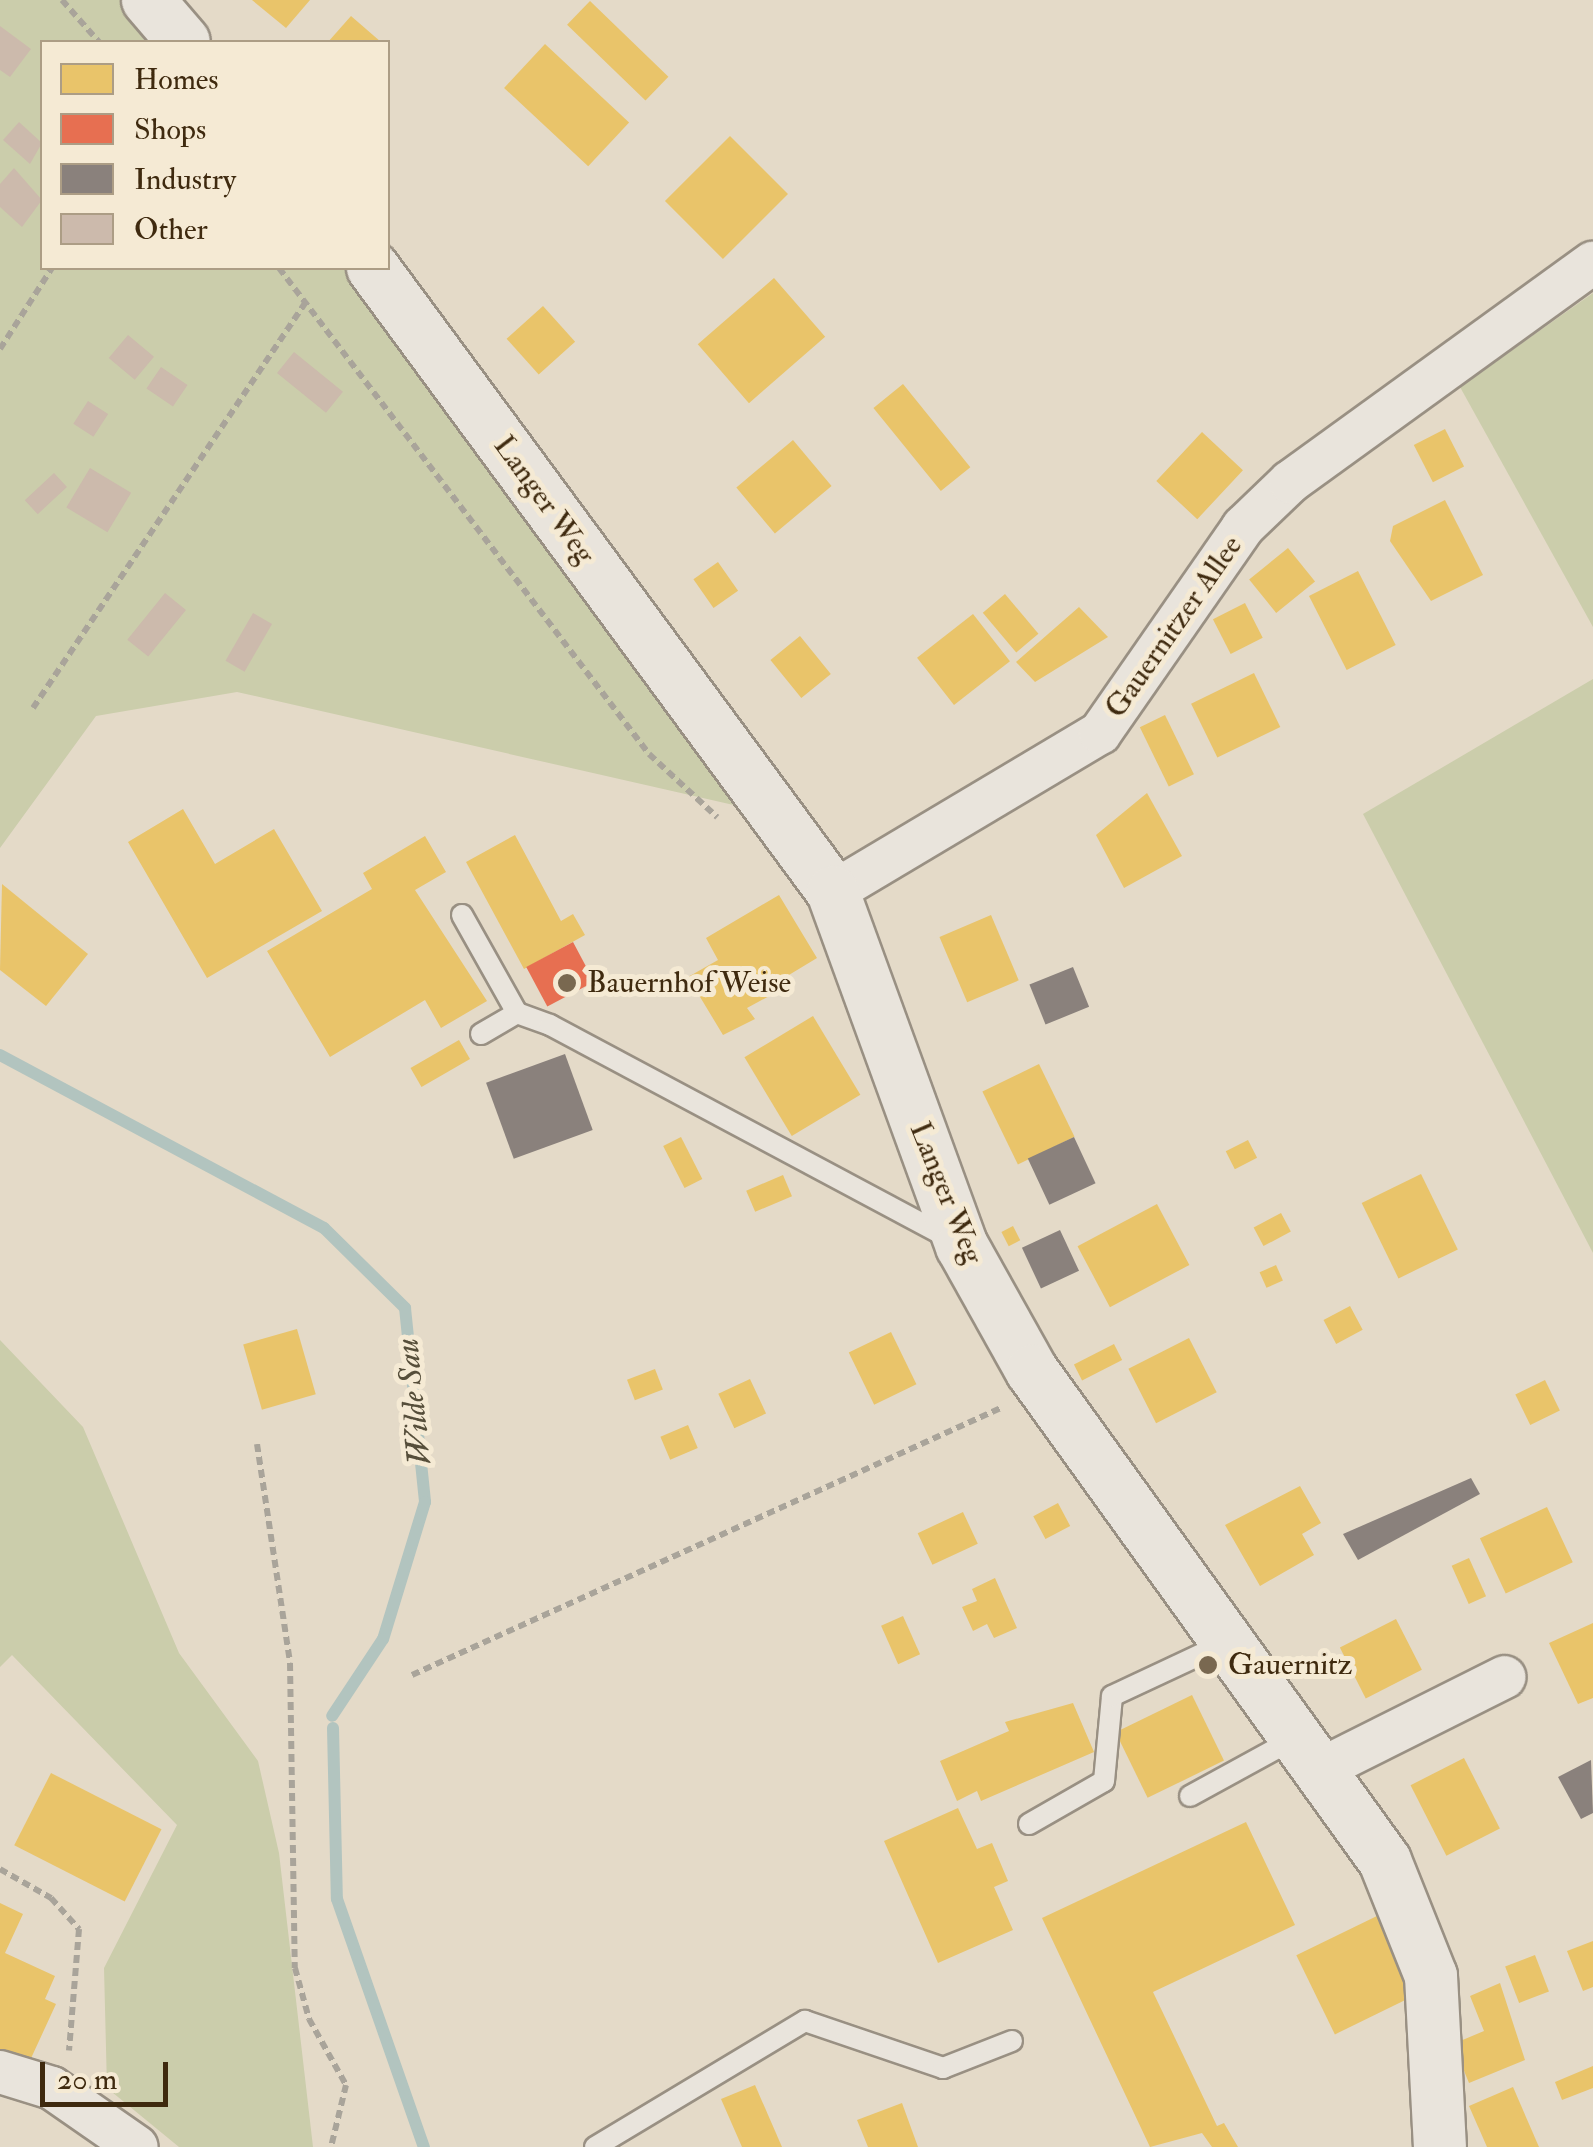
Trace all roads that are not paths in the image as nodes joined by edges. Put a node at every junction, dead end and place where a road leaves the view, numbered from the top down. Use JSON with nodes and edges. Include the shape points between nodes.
{"nodes":[{"id":1,"x":148,"y":0,"type":"edge"},
{"id":2,"x":182,"y":40,"type":"edge"},
{"id":3,"x":1593,"y":263,"type":"edge"},
{"id":4,"x":374,"y":270,"type":"edge"},
{"id":5,"x":833,"y":892,"type":"junction"},
{"id":6,"x":462,"y":916,"type":"dead end"},
{"id":7,"x":516,"y":1013,"type":"junction"},
{"id":8,"x":481,"y":1034,"type":"dead end"},
{"id":9,"x":962,"y":1246,"type":"junction"},
{"id":10,"x":1222,"y":1644,"type":"junction"},
{"id":11,"x":1506,"y":1677,"type":"dead end"},
{"id":12,"x":1310,"y":1752,"type":"junction"},
{"id":13,"x":1190,"y":1796,"type":"dead end"},
{"id":14,"x":1029,"y":1824,"type":"dead end"},
{"id":15,"x":1012,"y":2041,"type":"dead end"},
{"id":16,"x":0,"y":2072,"type":"edge"},
{"id":17,"x":138,"y":2147,"type":"edge"},
{"id":18,"x":594,"y":2147,"type":"edge"},
{"id":19,"x":1440,"y":2147,"type":"edge"}],
"edges":[{"from":1,"to":2,"type":"street"},
{"from":3,"to":5,"type":"street","name":"Gauernitzer Allee","via":[[1255,516],[1100,734]]},
{"from":4,"to":5,"type":"street","name":"Langer Weg"},
{"from":5,"to":9,"type":"street","name":"Langer Weg"},
{"from":6,"to":7,"type":"lane"},
{"from":7,"to":8,"type":"lane"},
{"from":7,"to":9,"type":"lane"},
{"from":9,"to":10,"type":"street","name":"Langer Weg","via":[[1043,1389]]},
{"from":10,"to":12,"type":"street","name":"Langer Weg"},
{"from":10,"to":14,"type":"lane","via":[[1112,1696],[1104,1781]]},
{"from":11,"to":12,"type":"street"},
{"from":12,"to":13,"type":"lane"},
{"from":12,"to":19,"type":"street","name":"Langer Weg","via":[[1385,1861],[1422,1946],[1435,2014]]},
{"from":15,"to":18,"type":"lane","via":[[943,2068],[805,2021]]},
{"from":16,"to":17,"type":"street","via":[[52,2088]]}]}
